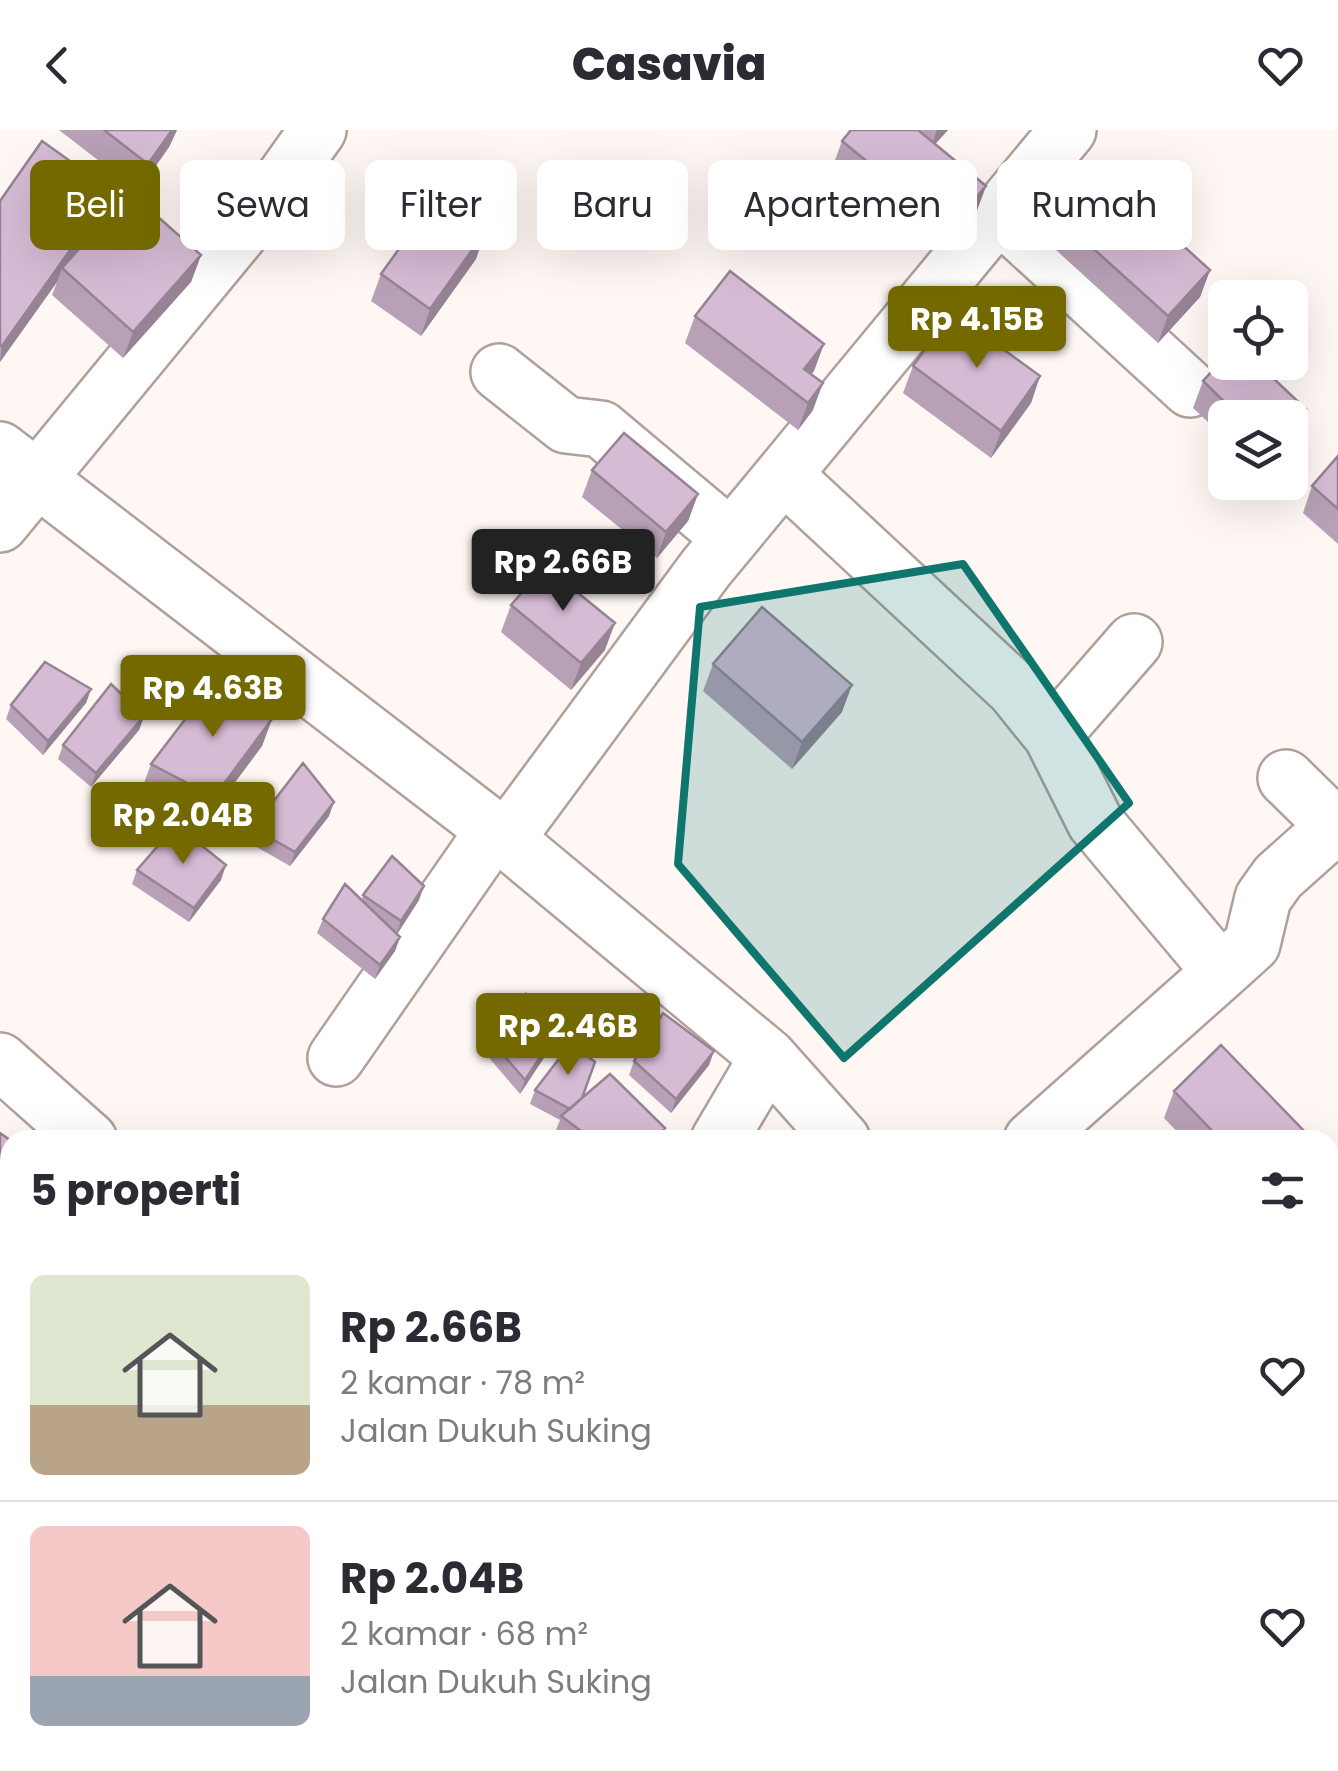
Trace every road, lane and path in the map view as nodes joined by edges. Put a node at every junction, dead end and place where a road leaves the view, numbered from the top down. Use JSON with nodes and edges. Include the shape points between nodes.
{"nodes":[{"id":1,"x":318,"y":130,"type":"edge"},
{"id":2,"x":1068,"y":130,"type":"edge"},
{"id":3,"x":1043,"y":160,"type":"edge"},
{"id":4,"x":997,"y":214,"type":"edge"},
{"id":5,"x":1038,"y":250,"type":"edge"},
{"id":6,"x":498,"y":372,"type":"dead end"},
{"id":7,"x":1190,"y":389,"type":"dead end"},
{"id":8,"x":18,"y":464,"type":"edge"},
{"id":9,"x":784,"y":476,"type":"junction"},
{"id":10,"x":0,"y":524,"type":"edge"},
{"id":11,"x":731,"y":538,"type":"junction"},
{"id":12,"x":1134,"y":642,"type":"dead end"},
{"id":13,"x":1052,"y":736,"type":"junction"},
{"id":14,"x":1286,"y":778,"type":"dead end"},
{"id":15,"x":500,"y":836,"type":"junction"},
{"id":16,"x":1221,"y":972,"type":"junction"},
{"id":17,"x":336,"y":1058,"type":"dead end"},
{"id":18,"x":768,"y":1058,"type":"junction"},
{"id":19,"x":0,"y":1061,"type":"edge"},
{"id":20,"x":78,"y":1130,"type":"edge"},
{"id":21,"x":725,"y":1130,"type":"edge"},
{"id":22,"x":833,"y":1130,"type":"edge"},
{"id":23,"x":1043,"y":1130,"type":"edge"}],
"edges":[{"from":1,"to":8,"type":"street","via":[[276,189]]},
{"from":2,"to":3,"type":"street"},
{"from":4,"to":9,"type":"street"},
{"from":5,"to":7,"type":"street"},
{"from":6,"to":11,"type":"street","via":[[566,425],[601,429]]},
{"from":8,"to":10,"type":"street"},
{"from":8,"to":15,"type":"street"},
{"from":9,"to":11,"type":"street"},
{"from":9,"to":13,"type":"street","via":[[1014,688]]},
{"from":11,"to":15,"type":"street"},
{"from":12,"to":13,"type":"street"},
{"from":13,"to":16,"type":"street","via":[[1095,822]]},
{"from":14,"to":16,"type":"street","via":[[1335,826],[1278,877],[1264,898],[1252,944]]},
{"from":15,"to":17,"type":"street"},
{"from":15,"to":18,"type":"street"},
{"from":16,"to":23,"type":"street"},
{"from":18,"to":21,"type":"street"},
{"from":18,"to":22,"type":"street"},
{"from":19,"to":20,"type":"street"}]}
